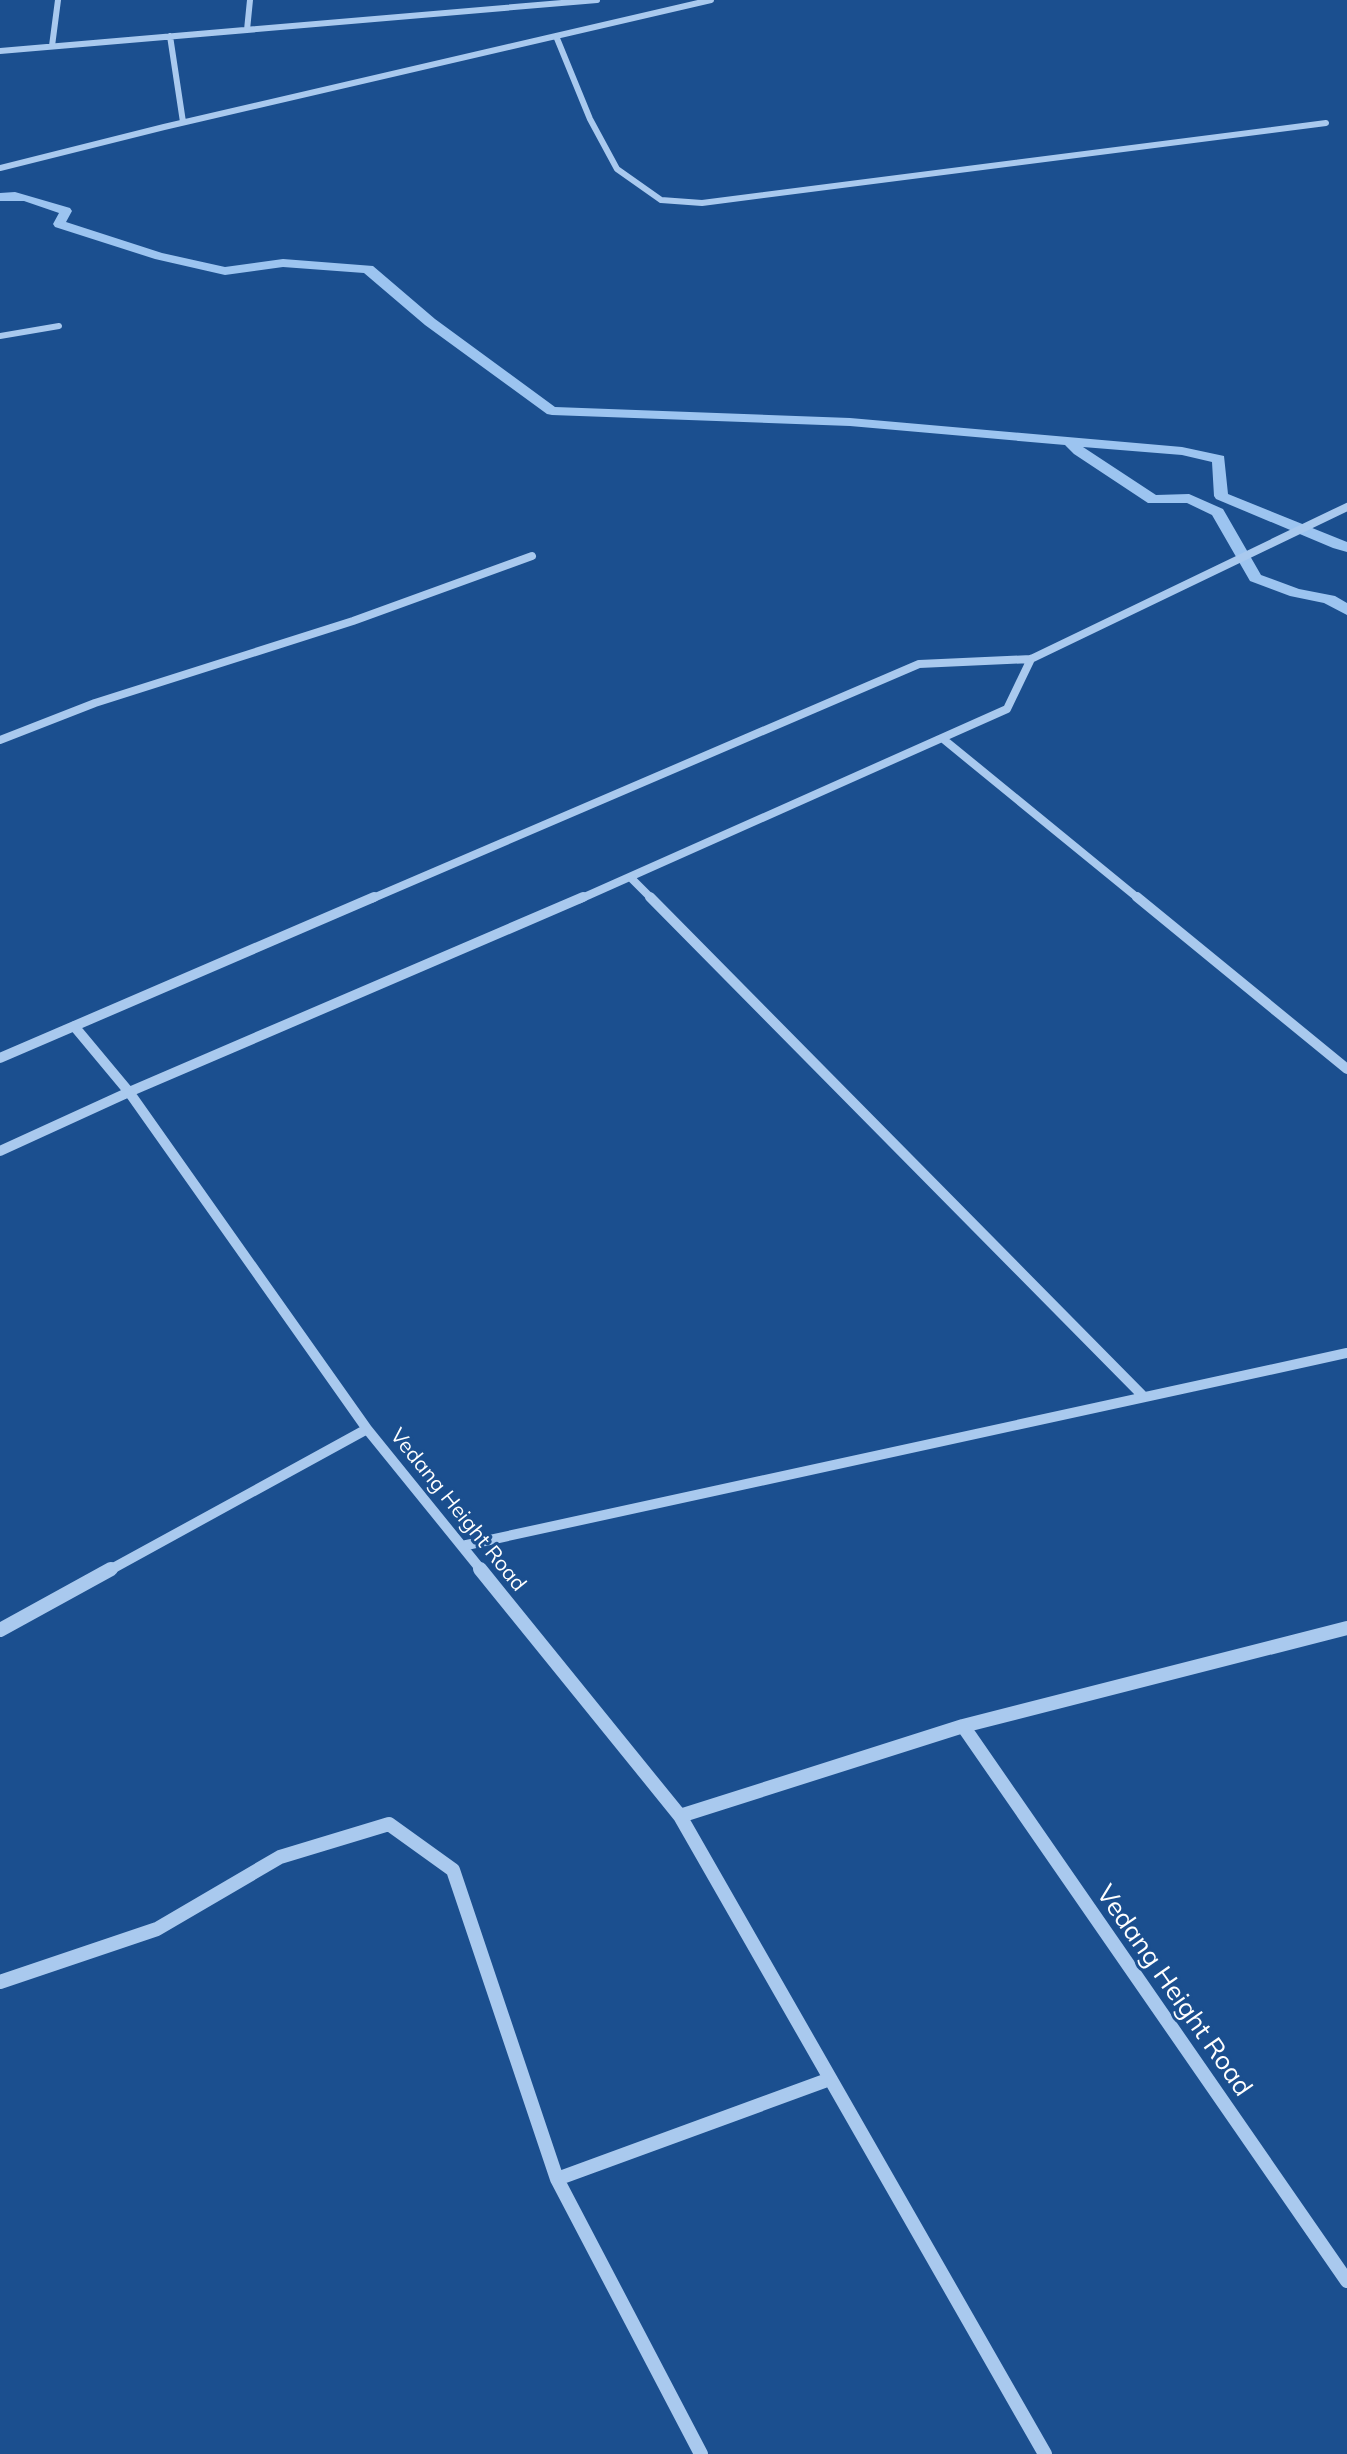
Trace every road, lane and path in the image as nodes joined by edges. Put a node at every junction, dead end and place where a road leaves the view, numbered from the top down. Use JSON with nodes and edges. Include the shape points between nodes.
{"nodes":[{"id":1,"x":58,"y":0,"type":"edge"},
{"id":2,"x":250,"y":0,"type":"edge"},
{"id":3,"x":474,"y":0,"type":"edge"},
{"id":4,"x":597,"y":0,"type":"edge"},
{"id":5,"x":711,"y":0,"type":"edge"},
{"id":6,"x":476,"y":9,"type":"junction"},
{"id":7,"x":247,"y":30,"type":"junction"},
{"id":8,"x":170,"y":36,"type":"junction"},
{"id":9,"x":556,"y":36,"type":"junction"},
{"id":10,"x":52,"y":46,"type":"junction"},
{"id":11,"x":0,"y":51,"type":"edge"},
{"id":12,"x":183,"y":122,"type":"junction"},
{"id":13,"x":1326,"y":123,"type":"dead end"},
{"id":14,"x":0,"y":168,"type":"edge"},
{"id":15,"x":58,"y":326,"type":"dead end"},
{"id":16,"x":0,"y":336,"type":"edge"},
{"id":17,"x":1347,"y":507,"type":"edge"},
{"id":18,"x":532,"y":556,"type":"dead end"},
{"id":19,"x":1031,"y":659,"type":"junction"},
{"id":20,"x":942,"y":738,"type":"junction"},
{"id":21,"x":0,"y":740,"type":"edge"},
{"id":22,"x":630,"y":877,"type":"junction"},
{"id":23,"x":74,"y":1026,"type":"junction"},
{"id":24,"x":0,"y":1058,"type":"edge"},
{"id":25,"x":1347,"y":1069,"type":"edge"},
{"id":26,"x":129,"y":1092,"type":"junction"},
{"id":27,"x":0,"y":1151,"type":"edge"},
{"id":28,"x":1347,"y":1353,"type":"edge"},
{"id":29,"x":1144,"y":1397,"type":"junction"},
{"id":30,"x":367,"y":1430,"type":"junction"},
{"id":31,"x":462,"y":1545,"type":"junction"},
{"id":32,"x":1347,"y":1628,"type":"edge"},
{"id":33,"x":0,"y":1630,"type":"edge"},
{"id":34,"x":963,"y":1726,"type":"junction"},
{"id":35,"x":680,"y":1816,"type":"junction"},
{"id":36,"x":0,"y":1982,"type":"edge"},
{"id":37,"x":830,"y":2079,"type":"junction"},
{"id":38,"x":557,"y":2179,"type":"junction"},
{"id":39,"x":1347,"y":2281,"type":"edge"},
{"id":40,"x":701,"y":2454,"type":"edge"},
{"id":41,"x":1044,"y":2454,"type":"edge"}],
"edges":[{"from":1,"to":10,"type":"street"},
{"from":2,"to":7,"type":"street"},
{"from":3,"to":6,"type":"street"},
{"from":4,"to":6,"type":"street"},
{"from":5,"to":9,"type":"street"},
{"from":6,"to":7,"type":"street"},
{"from":7,"to":8,"type":"street"},
{"from":8,"to":10,"type":"street"},
{"from":8,"to":12,"type":"street"},
{"from":9,"to":12,"type":"street"},
{"from":9,"to":13,"type":"street","via":[[590,119],[617,169],[661,200],[702,203]]},
{"from":10,"to":11,"type":"street"},
{"from":12,"to":14,"type":"street"},
{"from":15,"to":16,"type":"street"},
{"from":17,"to":19,"type":"street"},
{"from":18,"to":21,"type":"street","via":[[353,621],[94,703]]},
{"from":19,"to":20,"type":"street","via":[[1006,709]]},
{"from":19,"to":23,"type":"street","via":[[919,664]]},
{"from":20,"to":22,"type":"street"},
{"from":20,"to":25,"type":"street"},
{"from":22,"to":26,"type":"street"},
{"from":22,"to":29,"type":"street"},
{"from":23,"to":24,"type":"street"},
{"from":23,"to":26,"type":"street","name":"Vedang Height Road"},
{"from":26,"to":27,"type":"street"},
{"from":26,"to":30,"type":"street","name":"Vedang Height Road"},
{"from":28,"to":29,"type":"street"},
{"from":29,"to":31,"type":"street"},
{"from":30,"to":31,"type":"street","name":"Vedang Height Road"},
{"from":30,"to":33,"type":"street"},
{"from":31,"to":35,"type":"street","name":"Vedang Height Road"},
{"from":32,"to":34,"type":"street"},
{"from":34,"to":35,"type":"street"},
{"from":34,"to":39,"type":"street","name":"Vedang Height Road"},
{"from":35,"to":37,"type":"street","name":"Vedang Height Road"},
{"from":36,"to":38,"type":"street","via":[[157,1929],[280,1857],[389,1824],[453,1870]]},
{"from":37,"to":38,"type":"street"},
{"from":37,"to":41,"type":"street","name":"Vedang Height Road"},
{"from":38,"to":40,"type":"street"}]}
